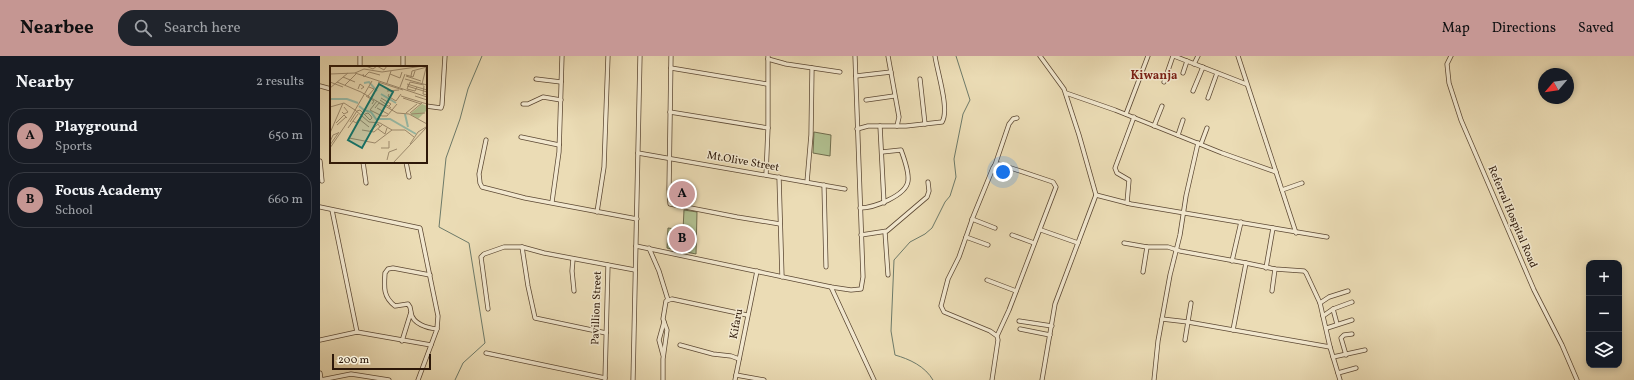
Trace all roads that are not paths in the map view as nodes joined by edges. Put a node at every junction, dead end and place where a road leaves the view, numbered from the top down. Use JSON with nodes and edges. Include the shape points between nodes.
{"nodes":[{"id":1,"x":446,"y":56,"type":"edge"},
{"id":2,"x":562,"y":56,"type":"edge"},
{"id":3,"x":608,"y":56,"type":"edge"},
{"id":4,"x":640,"y":56,"type":"edge"},
{"id":5,"x":671,"y":56,"type":"edge"},
{"id":6,"x":855,"y":56,"type":"edge"},
{"id":7,"x":888,"y":56,"type":"edge"},
{"id":8,"x":935,"y":56,"type":"edge"},
{"id":9,"x":1040,"y":56,"type":"edge"},
{"id":10,"x":1148,"y":56,"type":"edge"},
{"id":11,"x":1174,"y":56,"type":"edge"},
{"id":12,"x":1198,"y":56,"type":"edge"},
{"id":13,"x":1238,"y":56,"type":"edge"},
{"id":14,"x":1451,"y":56,"type":"edge"},
{"id":15,"x":768,"y":57,"type":"edge"},
{"id":16,"x":1187,"y":61,"type":"junction"},
{"id":17,"x":1194,"y":64,"type":"junction"},
{"id":18,"x":1203,"y":67,"type":"junction"},
{"id":19,"x":671,"y":68,"type":"junction"},
{"id":20,"x":812,"y":68,"type":"junction"},
{"id":21,"x":840,"y":72,"type":"dead end"},
{"id":22,"x":891,"y":72,"type":"junction"},
{"id":23,"x":1183,"y":72,"type":"dead end"},
{"id":24,"x":1217,"y":73,"type":"junction"},
{"id":25,"x":856,"y":76,"type":"junction"},
{"id":26,"x":536,"y":79,"type":"dead end"},
{"id":27,"x":920,"y":79,"type":"dead end"},
{"id":28,"x":561,"y":82,"type":"junction"},
{"id":29,"x":1164,"y":82,"type":"dead end"},
{"id":30,"x":767,"y":84,"type":"junction"},
{"id":31,"x":1246,"y":84,"type":"junction"},
{"id":32,"x":320,"y":86,"type":"edge"},
{"id":33,"x":330,"y":88,"type":"edge"},
{"id":34,"x":1193,"y":91,"type":"dead end"},
{"id":35,"x":1066,"y":93,"type":"junction"},
{"id":36,"x":894,"y":96,"type":"junction"},
{"id":37,"x":1208,"y":98,"type":"dead end"},
{"id":38,"x":561,"y":100,"type":"junction"},
{"id":39,"x":866,"y":100,"type":"dead end"},
{"id":40,"x":523,"y":104,"type":"dead end"},
{"id":41,"x":427,"y":106,"type":"edge"},
{"id":42,"x":1162,"y":106,"type":"dead end"},
{"id":43,"x":670,"y":112,"type":"junction"},
{"id":44,"x":1126,"y":114,"type":"junction"},
{"id":45,"x":1134,"y":117,"type":"junction"},
{"id":46,"x":1017,"y":118,"type":"dead end"},
{"id":47,"x":1183,"y":120,"type":"dead end"},
{"id":48,"x":925,"y":124,"type":"junction"},
{"id":49,"x":880,"y":126,"type":"junction"},
{"id":50,"x":897,"y":126,"type":"junction"},
{"id":51,"x":1154,"y":126,"type":"junction"},
{"id":52,"x":768,"y":128,"type":"junction"},
{"id":53,"x":1207,"y":128,"type":"dead end"},
{"id":54,"x":857,"y":129,"type":"junction"},
{"id":55,"x":1178,"y":135,"type":"junction"},
{"id":56,"x":521,"y":137,"type":"dead end"},
{"id":57,"x":486,"y":140,"type":"dead end"},
{"id":58,"x":1199,"y":144,"type":"junction"},
{"id":59,"x":560,"y":145,"type":"junction"},
{"id":60,"x":882,"y":152,"type":"junction"},
{"id":61,"x":638,"y":153,"type":"junction"},
{"id":62,"x":669,"y":158,"type":"junction"},
{"id":63,"x":320,"y":161,"type":"edge"},
{"id":64,"x":363,"y":163,"type":"edge"},
{"id":65,"x":406,"y":163,"type":"edge"},
{"id":66,"x":995,"y":165,"type":"junction"},
{"id":67,"x":1276,"y":172,"type":"junction"},
{"id":68,"x":766,"y":175,"type":"junction"},
{"id":69,"x":409,"y":177,"type":"dead end"},
{"id":70,"x":779,"y":177,"type":"junction"},
{"id":71,"x":322,"y":181,"type":"dead end"},
{"id":72,"x":366,"y":182,"type":"dead end"},
{"id":73,"x":807,"y":182,"type":"junction"},
{"id":74,"x":928,"y":182,"type":"dead end"},
{"id":75,"x":1302,"y":183,"type":"dead end"},
{"id":76,"x":824,"y":185,"type":"junction"},
{"id":77,"x":845,"y":189,"type":"dead end"},
{"id":78,"x":1282,"y":190,"type":"junction"},
{"id":79,"x":1096,"y":195,"type":"junction"},
{"id":80,"x":552,"y":202,"type":"junction"},
{"id":81,"x":884,"y":202,"type":"junction"},
{"id":82,"x":1127,"y":204,"type":"junction"},
{"id":83,"x":320,"y":207,"type":"edge"},
{"id":84,"x":860,"y":208,"type":"junction"},
{"id":85,"x":332,"y":210,"type":"junction"},
{"id":86,"x":597,"y":212,"type":"junction"},
{"id":87,"x":1183,"y":214,"type":"junction"},
{"id":88,"x":637,"y":219,"type":"junction"},
{"id":89,"x":972,"y":219,"type":"junction"},
{"id":90,"x":1240,"y":222,"type":"junction"},
{"id":91,"x":780,"y":224,"type":"junction"},
{"id":92,"x":995,"y":228,"type":"dead end"},
{"id":93,"x":1273,"y":228,"type":"junction"},
{"id":94,"x":1041,"y":230,"type":"junction"},
{"id":95,"x":886,"y":232,"type":"junction"},
{"id":96,"x":1296,"y":233,"type":"junction"},
{"id":97,"x":861,"y":235,"type":"junction"},
{"id":98,"x":1012,"y":235,"type":"dead end"},
{"id":99,"x":966,"y":237,"type":"junction"},
{"id":100,"x":1327,"y":237,"type":"dead end"},
{"id":101,"x":1034,"y":243,"type":"junction"},
{"id":102,"x":1124,"y":243,"type":"dead end"},
{"id":103,"x":1078,"y":244,"type":"junction"},
{"id":104,"x":988,"y":245,"type":"dead end"},
{"id":105,"x":636,"y":246,"type":"junction"},
{"id":106,"x":522,"y":247,"type":"junction"},
{"id":107,"x":1148,"y":247,"type":"junction"},
{"id":108,"x":649,"y":248,"type":"junction"},
{"id":109,"x":1177,"y":250,"type":"junction"},
{"id":110,"x":573,"y":259,"type":"junction"},
{"id":111,"x":1232,"y":261,"type":"junction"},
{"id":112,"x":1246,"y":264,"type":"junction"},
{"id":113,"x":608,"y":265,"type":"junction"},
{"id":114,"x":826,"y":267,"type":"dead end"},
{"id":115,"x":1266,"y":268,"type":"junction"},
{"id":116,"x":1275,"y":269,"type":"junction"},
{"id":117,"x":635,"y":270,"type":"junction"},
{"id":118,"x":757,"y":271,"type":"junction"},
{"id":119,"x":1143,"y":272,"type":"dead end"},
{"id":120,"x":430,"y":275,"type":"junction"},
{"id":121,"x":888,"y":276,"type":"dead end"},
{"id":122,"x":782,"y":277,"type":"junction"},
{"id":123,"x":987,"y":280,"type":"dead end"},
{"id":124,"x":832,"y":287,"type":"junction"},
{"id":125,"x":574,"y":291,"type":"dead end"},
{"id":126,"x":1016,"y":291,"type":"junction"},
{"id":127,"x":1272,"y":291,"type":"dead end"},
{"id":128,"x":1348,"y":291,"type":"dead end"},
{"id":129,"x":668,"y":300,"type":"junction"},
{"id":130,"x":1352,"y":302,"type":"dead end"},
{"id":131,"x":1191,"y":303,"type":"dead end"},
{"id":132,"x":1320,"y":303,"type":"junction"},
{"id":133,"x":488,"y":309,"type":"dead end"},
{"id":134,"x":1334,"y":309,"type":"junction"},
{"id":135,"x":411,"y":312,"type":"junction"},
{"id":136,"x":748,"y":315,"type":"junction"},
{"id":137,"x":1323,"y":316,"type":"junction"},
{"id":138,"x":1162,"y":320,"type":"junction"},
{"id":139,"x":1352,"y":320,"type":"dead end"},
{"id":140,"x":1019,"y":321,"type":"dead end"},
{"id":141,"x":664,"y":322,"type":"junction"},
{"id":142,"x":1188,"y":322,"type":"junction"},
{"id":143,"x":1337,"y":324,"type":"junction"},
{"id":144,"x":1052,"y":326,"type":"junction"},
{"id":145,"x":1327,"y":328,"type":"junction"},
{"id":146,"x":437,"y":329,"type":"junction"},
{"id":147,"x":1020,"y":329,"type":"dead end"},
{"id":148,"x":1232,"y":330,"type":"junction"},
{"id":149,"x":358,"y":332,"type":"junction"},
{"id":150,"x":606,"y":333,"type":"junction"},
{"id":151,"x":1050,"y":334,"type":"junction"},
{"id":152,"x":1352,"y":334,"type":"dead end"},
{"id":153,"x":997,"y":336,"type":"junction"},
{"id":154,"x":320,"y":340,"type":"edge"},
{"id":155,"x":1185,"y":340,"type":"dead end"},
{"id":156,"x":402,"y":341,"type":"junction"},
{"id":157,"x":431,"y":345,"type":"junction"},
{"id":158,"x":680,"y":345,"type":"dead end"},
{"id":159,"x":1330,"y":347,"type":"junction"},
{"id":160,"x":1366,"y":350,"type":"dead end"},
{"id":161,"x":486,"y":354,"type":"dead end"},
{"id":162,"x":1346,"y":355,"type":"junction"},
{"id":163,"x":1333,"y":357,"type":"junction"},
{"id":164,"x":663,"y":358,"type":"junction"},
{"id":165,"x":739,"y":359,"type":"junction"},
{"id":166,"x":1356,"y":368,"type":"dead end"},
{"id":167,"x":320,"y":373,"type":"edge"},
{"id":168,"x":1338,"y":374,"type":"junction"},
{"id":169,"x":736,"y":375,"type":"junction"},
{"id":170,"x":605,"y":379,"type":"edge"},
{"id":171,"x":321,"y":380,"type":"edge"},
{"id":172,"x":389,"y":380,"type":"edge"},
{"id":173,"x":418,"y":380,"type":"edge"},
{"id":174,"x":633,"y":380,"type":"edge"},
{"id":175,"x":663,"y":380,"type":"edge"},
{"id":176,"x":735,"y":380,"type":"edge"},
{"id":177,"x":764,"y":380,"type":"edge"},
{"id":178,"x":874,"y":380,"type":"edge"},
{"id":179,"x":992,"y":380,"type":"edge"},
{"id":180,"x":1042,"y":380,"type":"edge"},
{"id":181,"x":1154,"y":380,"type":"edge"},
{"id":182,"x":1340,"y":380,"type":"edge"},
{"id":183,"x":1577,"y":380,"type":"edge"}],
"edges":[{"from":1,"to":41,"type":"street","via":[[441,108]]},
{"from":2,"to":28,"type":"street"},
{"from":3,"to":86,"type":"street","via":[[604,167]]},
{"from":4,"to":61,"type":"street"},
{"from":5,"to":19,"type":"street"},
{"from":6,"to":25,"type":"street"},
{"from":7,"to":22,"type":"street"},
{"from":8,"to":48,"type":"street","via":[[945,114],[942,122]]},
{"from":9,"to":35,"type":"street"},
{"from":10,"to":44,"type":"street"},
{"from":11,"to":16,"type":"street"},
{"from":11,"to":29,"type":"street"},
{"from":12,"to":17,"type":"street"},
{"from":13,"to":31,"type":"street"},
{"from":14,"to":183,"type":"street","name":"Referral Hospital Road","via":[[1448,64],[1448,83],[1461,120],[1531,283]]},
{"from":15,"to":20,"type":"street","via":[[786,64]]},
{"from":15,"to":30,"type":"street"},
{"from":16,"to":17,"type":"street"},
{"from":16,"to":23,"type":"street"},
{"from":17,"to":18,"type":"street"},
{"from":18,"to":24,"type":"street"},
{"from":18,"to":34,"type":"street"},
{"from":19,"to":30,"type":"street"},
{"from":19,"to":43,"type":"street"},
{"from":20,"to":21,"type":"street"},
{"from":20,"to":73,"type":"street"},
{"from":22,"to":25,"type":"street"},
{"from":22,"to":36,"type":"street"},
{"from":24,"to":31,"type":"street"},
{"from":24,"to":37,"type":"street"},
{"from":25,"to":54,"type":"street"},
{"from":26,"to":28,"type":"street"},
{"from":27,"to":48,"type":"street"},
{"from":28,"to":38,"type":"street"},
{"from":30,"to":52,"type":"street"},
{"from":31,"to":67,"type":"street"},
{"from":32,"to":33,"type":"street"},
{"from":35,"to":44,"type":"street"},
{"from":35,"to":79,"type":"street"},
{"from":36,"to":39,"type":"street"},
{"from":36,"to":50,"type":"street","via":[[899,117]]},
{"from":38,"to":40,"type":"street","via":[[543,97]]},
{"from":38,"to":59,"type":"street"},
{"from":42,"to":51,"type":"street"},
{"from":43,"to":52,"type":"street"},
{"from":43,"to":62,"type":"street"},
{"from":44,"to":45,"type":"street"},
{"from":45,"to":51,"type":"street"},
{"from":45,"to":82,"type":"street","via":[[1116,168],[1117,173],[1129,180]]},
{"from":46,"to":66,"type":"street","via":[[1009,124]]},
{"from":47,"to":55,"type":"street"},
{"from":48,"to":50,"type":"street"},
{"from":49,"to":50,"type":"street"},
{"from":49,"to":54,"type":"street"},
{"from":49,"to":60,"type":"street"},
{"from":51,"to":55,"type":"street"},
{"from":52,"to":68,"type":"street"},
{"from":53,"to":58,"type":"street"},
{"from":54,"to":84,"type":"street"},
{"from":55,"to":58,"type":"street"},
{"from":56,"to":59,"type":"street"},
{"from":57,"to":80,"type":"street","via":[[479,174],[482,187]]},
{"from":58,"to":67,"type":"street"},
{"from":58,"to":87,"type":"street"},
{"from":59,"to":80,"type":"street"},
{"from":60,"to":81,"type":"street"},
{"from":60,"to":81,"type":"street","via":[[901,150],[908,180],[904,187]]},
{"from":61,"to":62,"type":"street","name":"Mt.Olive Street"},
{"from":61,"to":88,"type":"street"},
{"from":62,"to":68,"type":"street","name":"Mt.Olive Street"},
{"from":62,"to":91,"type":"street","via":[[671,205]]},
{"from":63,"to":71,"type":"street"},
{"from":64,"to":72,"type":"street"},
{"from":65,"to":69,"type":"street"},
{"from":66,"to":89,"type":"street"},
{"from":66,"to":94,"type":"street","via":[[1004,165],[1055,183],[1056,187]]},
{"from":67,"to":78,"type":"street"},
{"from":68,"to":70,"type":"street","name":"Mt.Olive Street"},
{"from":70,"to":73,"type":"street","name":"Mt.Olive Street"},
{"from":70,"to":91,"type":"street"},
{"from":73,"to":76,"type":"street","name":"Mt.Olive Street"},
{"from":74,"to":95,"type":"street","via":[[927,197]]},
{"from":75,"to":78,"type":"street"},
{"from":76,"to":77,"type":"street","name":"Mt.Olive Street"},
{"from":76,"to":114,"type":"street"},
{"from":78,"to":96,"type":"street"},
{"from":79,"to":82,"type":"street"},
{"from":79,"to":103,"type":"street"},
{"from":80,"to":86,"type":"street"},
{"from":81,"to":84,"type":"street"},
{"from":82,"to":87,"type":"street"},
{"from":83,"to":85,"type":"street"},
{"from":84,"to":97,"type":"street"},
{"from":85,"to":120,"type":"street","via":[[419,228]]},
{"from":85,"to":149,"type":"street"},
{"from":86,"to":88,"type":"street"},
{"from":87,"to":90,"type":"street"},
{"from":87,"to":109,"type":"street"},
{"from":88,"to":105,"type":"street"},
{"from":89,"to":92,"type":"street"},
{"from":89,"to":99,"type":"street"},
{"from":90,"to":93,"type":"street"},
{"from":90,"to":111,"type":"street"},
{"from":91,"to":122,"type":"street"},
{"from":93,"to":96,"type":"street"},
{"from":93,"to":115,"type":"street"},
{"from":94,"to":101,"type":"street"},
{"from":94,"to":103,"type":"street"},
{"from":95,"to":97,"type":"street"},
{"from":95,"to":121,"type":"street"},
{"from":96,"to":100,"type":"street"},
{"from":97,"to":124,"type":"street","via":[[861,289]]},
{"from":98,"to":101,"type":"street"},
{"from":99,"to":104,"type":"street"},
{"from":99,"to":153,"type":"street","via":[[948,280],[941,308]]},
{"from":101,"to":126,"type":"street"},
{"from":102,"to":107,"type":"street"},
{"from":103,"to":144,"type":"street","via":[[1058,293]]},
{"from":105,"to":108,"type":"street"},
{"from":105,"to":117,"type":"street"},
{"from":106,"to":110,"type":"street"},
{"from":106,"to":133,"type":"street","via":[[504,247],[481,256]]},
{"from":106,"to":150,"type":"street","via":[[535,318]]},
{"from":107,"to":109,"type":"street","via":[[1168,247]]},
{"from":107,"to":119,"type":"street"},
{"from":108,"to":118,"type":"street"},
{"from":108,"to":129,"type":"street","via":[[658,266]]},
{"from":109,"to":111,"type":"street"},
{"from":109,"to":138,"type":"street"},
{"from":110,"to":113,"type":"street"},
{"from":110,"to":125,"type":"street"},
{"from":111,"to":112,"type":"street"},
{"from":112,"to":115,"type":"street"},
{"from":112,"to":148,"type":"street"},
{"from":113,"to":117,"type":"street","name":"Pavillion Street"},
{"from":113,"to":150,"type":"street","name":"Pavillion Street"},
{"from":115,"to":116,"type":"street"},
{"from":116,"to":127,"type":"street"},
{"from":116,"to":132,"type":"street","via":[[1304,271]]},
{"from":117,"to":174,"type":"street"},
{"from":118,"to":122,"type":"street"},
{"from":118,"to":136,"type":"street","name":"Kifaru"},
{"from":120,"to":135,"type":"street","via":[[394,268],[386,271],[385,288],[388,299],[395,306],[408,304]]},
{"from":120,"to":146,"type":"street","via":[[438,316]]},
{"from":122,"to":124,"type":"street"},
{"from":123,"to":126,"type":"street"},
{"from":124,"to":178,"type":"street"},
{"from":126,"to":153,"type":"street"},
{"from":128,"to":132,"type":"street"},
{"from":129,"to":136,"type":"street"},
{"from":129,"to":141,"type":"street"},
{"from":130,"to":134,"type":"street"},
{"from":131,"to":142,"type":"street"},
{"from":132,"to":137,"type":"street"},
{"from":134,"to":137,"type":"street"},
{"from":134,"to":143,"type":"street"},
{"from":135,"to":146,"type":"street","via":[[417,323]]},
{"from":135,"to":156,"type":"street"},
{"from":136,"to":165,"type":"street","name":"Kifaru"},
{"from":137,"to":145,"type":"street"},
{"from":138,"to":142,"type":"street"},
{"from":138,"to":181,"type":"street"},
{"from":139,"to":143,"type":"street"},
{"from":140,"to":144,"type":"street"},
{"from":141,"to":164,"type":"street","via":[[667,330]]},
{"from":141,"to":164,"type":"street","via":[[659,340]]},
{"from":142,"to":148,"type":"street"},
{"from":142,"to":155,"type":"street"},
{"from":143,"to":145,"type":"street"},
{"from":144,"to":151,"type":"street"},
{"from":145,"to":159,"type":"street"},
{"from":146,"to":157,"type":"street"},
{"from":147,"to":151,"type":"street"},
{"from":148,"to":159,"type":"street"},
{"from":149,"to":154,"type":"street"},
{"from":149,"to":156,"type":"street"},
{"from":150,"to":170,"type":"street","name":"Pavillion Street"},
{"from":151,"to":180,"type":"street"},
{"from":152,"to":162,"type":"street","via":[[1341,338]]},
{"from":153,"to":179,"type":"street"},
{"from":156,"to":157,"type":"street"},
{"from":157,"to":173,"type":"street"},
{"from":158,"to":165,"type":"street"},
{"from":159,"to":163,"type":"street"},
{"from":160,"to":162,"type":"street"},
{"from":161,"to":170,"type":"street"},
{"from":162,"to":163,"type":"street"},
{"from":163,"to":168,"type":"street"},
{"from":164,"to":175,"type":"street"},
{"from":165,"to":169,"type":"street","name":"Kifaru"},
{"from":166,"to":168,"type":"street"},
{"from":167,"to":171,"type":"street"},
{"from":168,"to":182,"type":"street"},
{"from":169,"to":176,"type":"street","name":"Kifaru"},
{"from":169,"to":177,"type":"street"},
{"from":171,"to":172,"type":"street","via":[[351,374]]}]}
